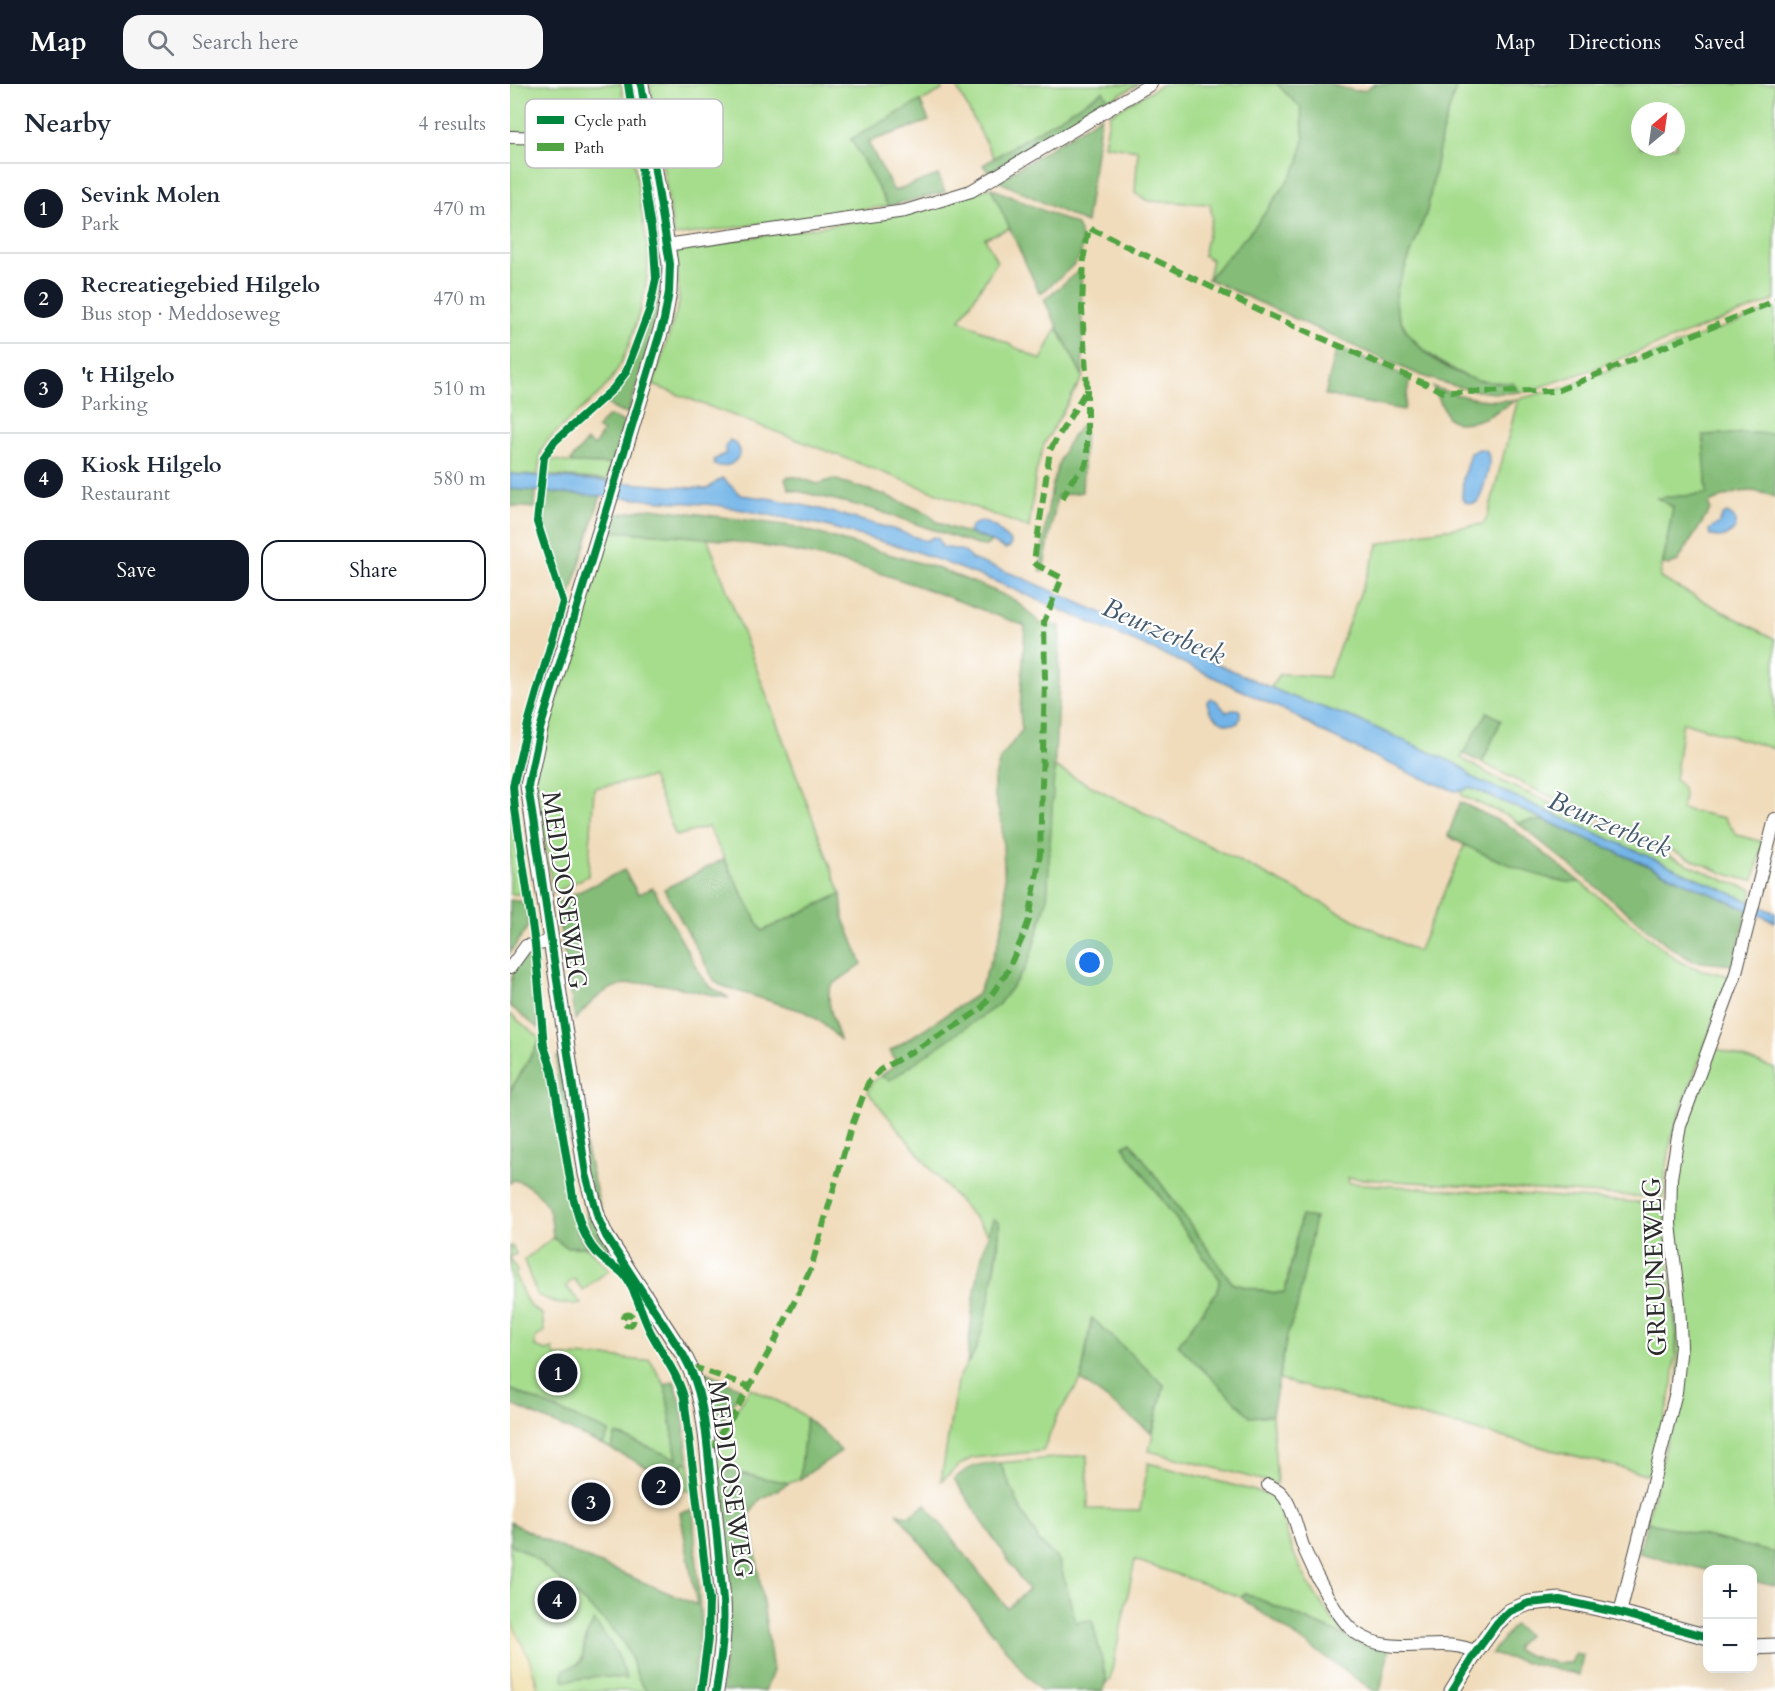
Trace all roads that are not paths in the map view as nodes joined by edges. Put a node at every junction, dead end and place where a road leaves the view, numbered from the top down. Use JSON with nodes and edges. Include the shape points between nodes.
{"nodes":[{"id":1,"x":641,"y":84,"type":"edge"},
{"id":2,"x":1151,"y":84,"type":"edge"},
{"id":3,"x":644,"y":99,"type":"edge"},
{"id":4,"x":510,"y":137,"type":"edge"},
{"id":5,"x":525,"y":137,"type":"edge"},
{"id":6,"x":655,"y":168,"type":"edge"},
{"id":7,"x":666,"y":245,"type":"junction"},
{"id":8,"x":1775,"y":819,"type":"edge"},
{"id":9,"x":550,"y":942,"type":"junction"},
{"id":10,"x":510,"y":968,"type":"edge"},
{"id":11,"x":1268,"y":1485,"type":"dead end"},
{"id":12,"x":1620,"y":1613,"type":"junction"},
{"id":13,"x":1703,"y":1637,"type":"edge"},
{"id":14,"x":1775,"y":1646,"type":"edge"},
{"id":15,"x":1757,"y":1647,"type":"edge"},
{"id":16,"x":1476,"y":1652,"type":"junction"},
{"id":17,"x":716,"y":1691,"type":"edge"},
{"id":18,"x":1452,"y":1691,"type":"edge"}],
"edges":[{"from":1,"to":3,"type":"street","name":"MEDDOSEWEG"},
{"from":2,"to":7,"type":"street","via":[[971,190],[904,211]]},
{"from":4,"to":5,"type":"street"},
{"from":6,"to":7,"type":"street","name":"MEDDOSEWEG"},
{"from":7,"to":9,"type":"street","name":"MEDDOSEWEG","via":[[670,264],[664,320],[540,729],[528,786]]},
{"from":8,"to":12,"type":"street","name":"GREUNEWEG","via":[[1735,976],[1680,1126],[1671,1179],[1670,1224],[1679,1302],[1680,1367]]},
{"from":9,"to":10,"type":"street","via":[[526,946]]},
{"from":9,"to":17,"type":"street","name":"MEDDOSEWEG","via":[[586,1174],[598,1218],[616,1254],[691,1368],[699,1392],[723,1600]]},
{"from":11,"to":16,"type":"street","via":[[1280,1492],[1287,1503],[1323,1586],[1354,1632],[1393,1647],[1465,1646]]},
{"from":12,"to":13,"type":"street"},
{"from":12,"to":16,"type":"street","via":[[1560,1600],[1529,1603],[1503,1617]]},
{"from":14,"to":15,"type":"street"},
{"from":16,"to":18,"type":"street"}]}
